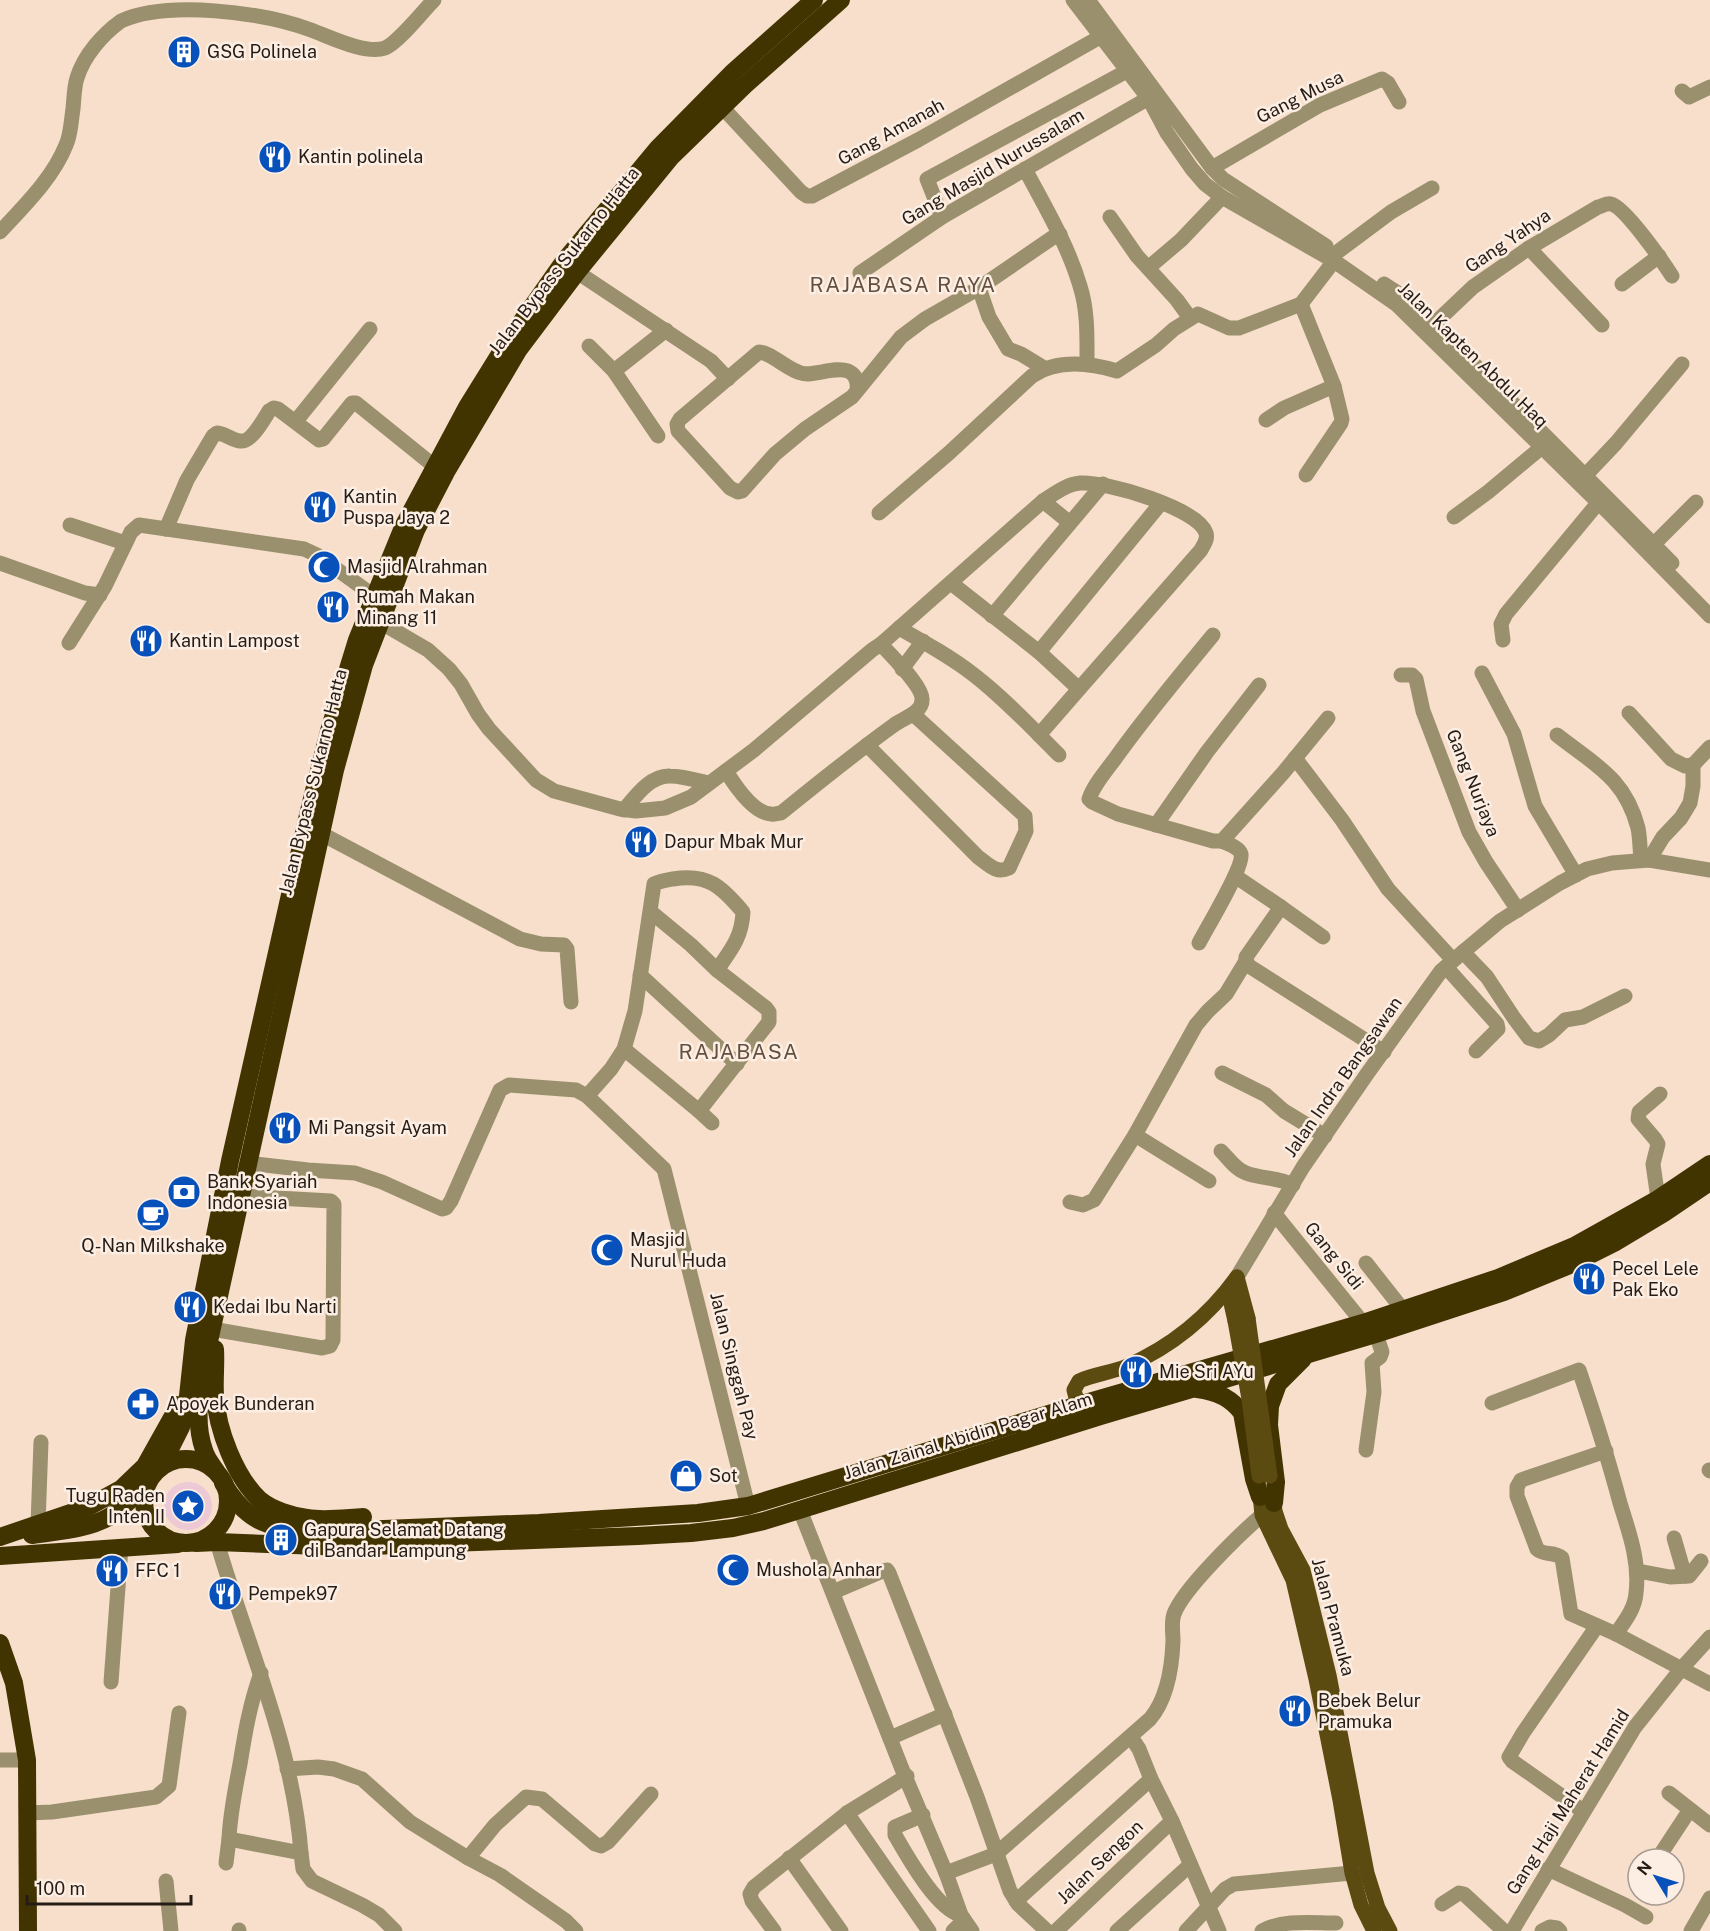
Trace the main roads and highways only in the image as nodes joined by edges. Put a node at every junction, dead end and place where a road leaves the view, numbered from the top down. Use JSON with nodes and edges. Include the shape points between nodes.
{"nodes":[{"id":1,"x":814,"y":0,"type":"edge"},
{"id":2,"x":841,"y":0,"type":"edge"},
{"id":3,"x":292,"y":923,"type":"junction"},
{"id":4,"x":286,"y":953,"type":"junction"},
{"id":5,"x":1710,"y":1164,"type":"edge"},
{"id":6,"x":1710,"y":1182,"type":"edge"},
{"id":7,"x":1661,"y":1206,"type":"junction"},
{"id":8,"x":1237,"y":1277,"type":"joint"},
{"id":9,"x":1228,"y":1290,"type":"junction"},
{"id":10,"x":1242,"y":1319,"type":"junction"},
{"id":11,"x":1370,"y":1328,"type":"junction"},
{"id":12,"x":205,"y":1335,"type":"junction"},
{"id":13,"x":1306,"y":1356,"type":"junction"},
{"id":14,"x":1194,"y":1388,"type":"junction"},
{"id":15,"x":1078,"y":1405,"type":"junction"},
{"id":16,"x":1270,"y":1406,"type":"junction"},
{"id":17,"x":1242,"y":1413,"type":"junction"},
{"id":18,"x":152,"y":1476,"type":"junction"},
{"id":19,"x":220,"y":1477,"type":"junction"},
{"id":20,"x":1265,"y":1505,"type":"junction"},
{"id":21,"x":439,"y":1526,"type":"junction"},
{"id":22,"x":397,"y":1537,"type":"junction"},
{"id":23,"x":0,"y":1538,"type":"edge"},
{"id":24,"x":190,"y":1544,"type":"junction"},
{"id":25,"x":0,"y":1556,"type":"edge"},
{"id":26,"x":0,"y":1643,"type":"edge"},
{"id":27,"x":1346,"y":1799,"type":"junction"},
{"id":28,"x":28,"y":1931,"type":"edge"},
{"id":29,"x":1374,"y":1931,"type":"edge"},
{"id":30,"x":1390,"y":1931,"type":"edge"}],
"edges":[{"from":1,"to":3,"type":"highway","name":"Jalan Bypass Sukarno Hatta","via":[[732,73],[645,162],[565,260],[467,407],[404,525],[357,640],[329,731]]},
{"from":2,"to":3,"type":"highway","name":"Jalan Bypass Sukarno Hatta","via":[[671,157],[519,349],[416,530],[380,621],[352,704],[320,833]]},
{"from":3,"to":4,"type":"highway","name":"Jalan Bypass Sukarno Hatta"},
{"from":4,"to":12,"type":"highway","name":"Jalan Bypass Sukarno Hatta","via":[[248,1162]]},
{"from":4,"to":12,"type":"highway","name":"Jalan Bypass Sukarno Hatta","via":[[230,1161]]},
{"from":5,"to":7,"type":"highway","name":"Jalan Zainal Abidin Pagar Alam"},
{"from":6,"to":7,"type":"highway","name":"Jalan Zainal Abidin Pagar Alam"},
{"from":7,"to":11,"type":"highway","name":"Jalan Zainal Abidin Pagar Alam","via":[[1542,1261],[1403,1310]]},
{"from":7,"to":11,"type":"highway","name":"Jalan Zainal Abidin Pagar Alam","via":[[1614,1243],[1548,1275],[1504,1292]]},
{"from":8,"to":9,"type":"main road","name":"Jalan Indra Bangsawan"},
{"from":8,"to":10,"type":"main road","name":"Jalan Pramuka"},
{"from":9,"to":10,"type":"main road","name":"Jalan Pramuka"},
{"from":9,"to":15,"type":"main road","name":"Jalan Indra Bangsawan","via":[[1192,1328],[1172,1342],[1129,1365],[1080,1379],[1074,1390]]},
{"from":10,"to":20,"type":"main road","name":"Jalan Pramuka","bridge":true},
{"from":11,"to":13,"type":"highway","name":"Jalan Zainal Abidin Pagar Alam"},
{"from":11,"to":15,"type":"highway","name":"Jalan Zainal Abidin Pagar Alam"},
{"from":12,"to":18,"type":"highway","name":"Jalan Bypass Sukarno Hatta","via":[[181,1428]]},
{"from":12,"to":19,"type":"highway","name":"Jalan Bypass Sukarno Hatta","via":[[198,1425],[204,1451]]},
{"from":12,"to":21,"type":"highway","via":[[216,1349],[215,1397],[222,1433],[248,1487],[261,1501],[309,1519],[385,1517]]},
{"from":12,"to":23,"type":"highway","via":[[173,1416],[145,1466],[131,1480],[88,1507]]},
{"from":13,"to":14,"type":"highway","name":"Jalan Zainal Abidin Pagar Alam"},
{"from":13,"to":16,"type":"highway","via":[[1281,1380]]},
{"from":14,"to":17,"type":"highway","via":[[1222,1395]]},
{"from":14,"to":22,"type":"highway","name":"Jalan Zainal Abidin Pagar Alam","via":[[733,1528],[691,1533]]},
{"from":15,"to":21,"type":"highway","name":"Jalan Zainal Abidin Pagar Alam","via":[[748,1506],[698,1513]]},
{"from":16,"to":17,"type":"highway","via":[[1255,1397],[1245,1403]]},
{"from":16,"to":20,"type":"highway","via":[[1276,1482]]},
{"from":17,"to":20,"type":"highway","via":[[1254,1479]]},
{"from":18,"to":19,"type":"highway","via":[[168,1462],[183,1459],[204,1463]]},
{"from":18,"to":23,"type":"highway","via":[[124,1506],[87,1526]]},
{"from":18,"to":24,"type":"highway","via":[[144,1502],[149,1522],[164,1537]]},
{"from":19,"to":22,"type":"highway","name":"Jalan Zainal Abidin Pagar Alam","via":[[235,1502],[259,1521],[308,1532]]},
{"from":19,"to":24,"type":"highway","via":[[228,1498],[225,1518],[216,1530]]},
{"from":20,"to":27,"type":"main road","name":"Jalan Pramuka","via":[[1303,1570],[1329,1675]]},
{"from":21,"to":22,"type":"highway","name":"Jalan Zainal Abidin Pagar Alam"},
{"from":22,"to":24,"type":"highway","name":"Jalan Zainal Abidin Pagar Alam","via":[[345,1547]]},
{"from":24,"to":25,"type":"highway","name":"Jalan Zainal Abidin Pagar Alam"},
{"from":26,"to":28,"type":"highway","via":[[14,1683],[27,1761]]},
{"from":27,"to":29,"type":"main road","name":"Jalan Pramuka","via":[[1352,1873]]},
{"from":27,"to":30,"type":"main road","name":"Jalan Pramuka","via":[[1366,1873]]}]}
